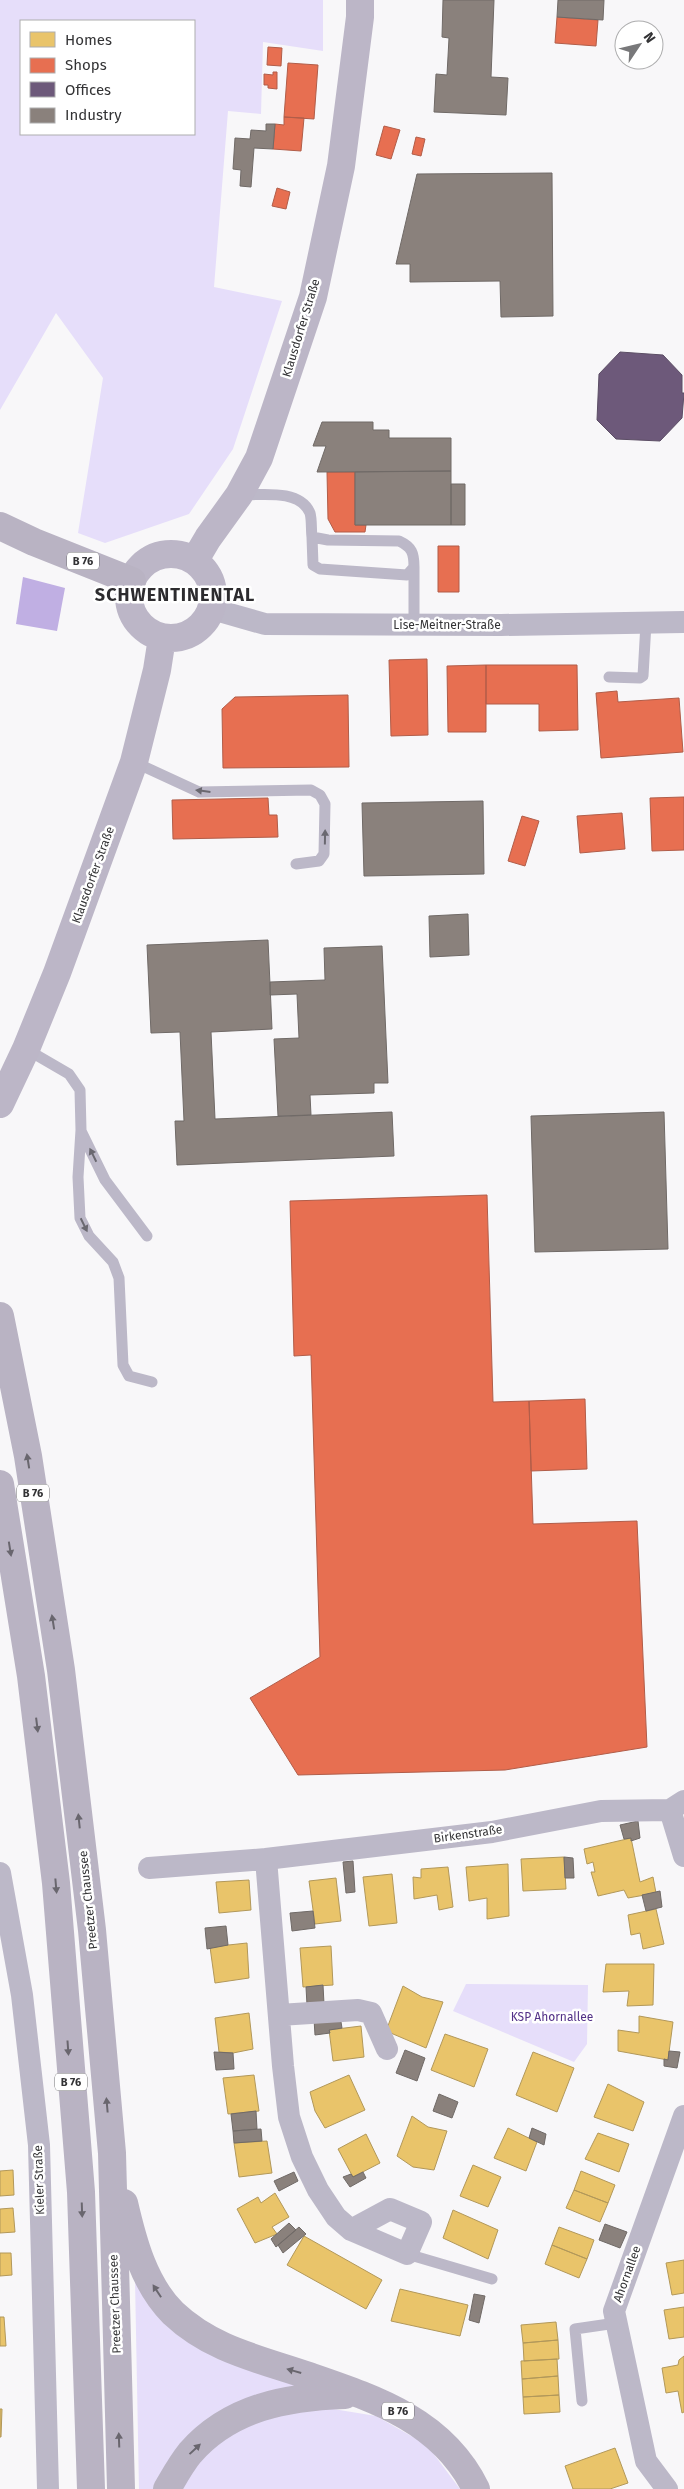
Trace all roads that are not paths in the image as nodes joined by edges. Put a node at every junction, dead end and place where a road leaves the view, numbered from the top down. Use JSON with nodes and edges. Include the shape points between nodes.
{"nodes":[{"id":1,"x":360,"y":9,"type":"edge"},
{"id":2,"x":239,"y":495,"type":"junction"},
{"id":3,"x":0,"y":526,"type":"edge"},
{"id":4,"x":312,"y":537,"type":"junction"},
{"id":5,"x":34,"y":542,"type":"junction"},
{"id":6,"x":0,"y":543,"type":"edge"},
{"id":7,"x":195,"y":560,"type":"junction"},
{"id":8,"x":414,"y":567,"type":"junction"},
{"id":9,"x":132,"y":580,"type":"junction"},
{"id":10,"x":212,"y":609,"type":"junction"},
{"id":11,"x":684,"y":622,"type":"edge"},
{"id":12,"x":646,"y":623,"type":"junction"},
{"id":13,"x":414,"y":625,"type":"junction"},
{"id":14,"x":162,"y":638,"type":"junction"},
{"id":15,"x":610,"y":677,"type":"dead end"},
{"id":16,"x":134,"y":762,"type":"junction"},
{"id":17,"x":296,"y":864,"type":"dead end"},
{"id":18,"x":26,"y":1049,"type":"junction"},
{"id":19,"x":0,"y":1104,"type":"edge"},
{"id":20,"x":80,"y":1130,"type":"junction"},
{"id":21,"x":147,"y":1236,"type":"dead end"},
{"id":22,"x":0,"y":1316,"type":"edge"},
{"id":23,"x":152,"y":1382,"type":"dead end"},
{"id":24,"x":0,"y":1484,"type":"edge"},
{"id":25,"x":677,"y":1805,"type":"edge"},
{"id":26,"x":684,"y":1856,"type":"edge"},
{"id":27,"x":266,"y":1859,"type":"junction"},
{"id":28,"x":149,"y":1868,"type":"dead end"},
{"id":29,"x":0,"y":1873,"type":"edge"},
{"id":30,"x":279,"y":2015,"type":"junction"},
{"id":31,"x":387,"y":2049,"type":"dead end"},
{"id":32,"x":684,"y":2116,"type":"edge"},
{"id":33,"x":112,"y":2153,"type":"junction"},
{"id":34,"x":351,"y":2230,"type":"junction"},
{"id":35,"x":407,"y":2254,"type":"junction"},
{"id":36,"x":492,"y":2279,"type":"dead end"},
{"id":37,"x":616,"y":2323,"type":"junction"},
{"id":38,"x":356,"y":2394,"type":"junction"},
{"id":39,"x":582,"y":2401,"type":"dead end"},
{"id":40,"x":48,"y":2489,"type":"edge"},
{"id":41,"x":92,"y":2489,"type":"edge"},
{"id":42,"x":121,"y":2489,"type":"edge"},
{"id":43,"x":167,"y":2489,"type":"edge"},
{"id":44,"x":476,"y":2489,"type":"edge"},
{"id":45,"x":668,"y":2489,"type":"edge"}],
"edges":[{"from":1,"to":2,"type":"street","name":"Klausdorfer Straße","via":[[341,166],[312,297],[259,458]]},
{"from":2,"to":4,"type":"lane","via":[[290,496],[306,505],[311,515]]},
{"from":2,"to":7,"type":"street","name":"Klausdorfer Straße"},
{"from":3,"to":5,"type":"highway","number":"B 76"},
{"from":4,"to":8,"type":"lane","via":[[399,541],[409,545],[414,553]]},
{"from":4,"to":8,"type":"lane","via":[[313,565],[320,570],[407,574]]},
{"from":5,"to":6,"type":"highway","number":"B 76"},
{"from":5,"to":9,"type":"highway","number":"B 76"},
{"from":7,"to":9,"type":"street","via":[[183,555],[158,555],[142,565]]},
{"from":7,"to":10,"type":"street","via":[[212,582]]},
{"from":8,"to":13,"type":"lane"},
{"from":9,"to":14,"type":"street","via":[[129,599],[134,616],[141,626]]},
{"from":10,"to":13,"type":"street","name":"Lise-Meitner-Straße","via":[[264,624]]},
{"from":10,"to":14,"type":"street","via":[[198,630],[187,636]]},
{"from":11,"to":12,"type":"street","name":"Lise-Meitner-Straße"},
{"from":12,"to":13,"type":"street","name":"Lise-Meitner-Straße"},
{"from":12,"to":15,"type":"lane","via":[[643,676]]},
{"from":14,"to":16,"type":"street","name":"Klausdorfer Straße"},
{"from":17,"to":16,"type":"lane","one_way":true,"via":[[319,861],[324,854],[325,804],[320,794],[311,790],[199,792]]},
{"from":16,"to":18,"type":"street","name":"Klausdorfer Straße"},
{"from":18,"to":19,"type":"street","name":"Klausdorfer Straße"},
{"from":18,"to":20,"type":"lane","via":[[69,1074],[80,1090]]},
{"from":21,"to":20,"type":"lane","one_way":true,"via":[[105,1180]]},
{"from":20,"to":23,"type":"lane","one_way":true,"via":[[80,1218],[89,1236],[113,1262],[119,1278],[123,1366],[129,1376]]},
{"from":33,"to":22,"type":"highway","name":"Preetzer Chaussee","number":"B 76","one_way":true,"via":[[71,1743],[28,1456]]},
{"from":24,"to":41,"type":"highway","number":"B 76","one_way":true,"via":[[31,1676],[56,1883],[81,2192]]},
{"from":25,"to":26,"type":"street"},
{"from":25,"to":27,"type":"street","name":"Birkenstraße","via":[[601,1812],[492,1832]]},
{"from":27,"to":28,"type":"street","name":"Birkenstraße"},
{"from":27,"to":30,"type":"street"},
{"from":29,"to":40,"type":"street","name":"Kieler Straße","via":[[22,1995],[38,2145]]},
{"from":30,"to":31,"type":"street","via":[[358,2010],[370,2013]]},
{"from":30,"to":34,"type":"street","via":[[289,2117],[302,2157],[336,2217]]},
{"from":32,"to":37,"type":"street","name":"Ahornallee","via":[[614,2311]]},
{"from":38,"to":33,"type":"highway","number":"B 76","one_way":true,"via":[[228,2350],[210,2341],[172,2312],[147,2276],[139,2256]]},
{"from":42,"to":33,"type":"highway","name":"Preetzer Chaussee","number":"B 76","one_way":true},
{"from":34,"to":35,"type":"street"},
{"from":34,"to":35,"type":"street","via":[[390,2209],[421,2222]]},
{"from":35,"to":36,"type":"lane"},
{"from":37,"to":39,"type":"lane","via":[[575,2329]]},
{"from":37,"to":45,"type":"street","name":"Ahornallee","via":[[646,2461]]},
{"from":43,"to":38,"type":"highway","number":"B 76","one_way":true,"via":[[190,2453],[225,2423],[262,2406],[292,2398]]},
{"from":38,"to":44,"type":"highway","number":"B 76","via":[[390,2406],[436,2436],[468,2474]]}]}
